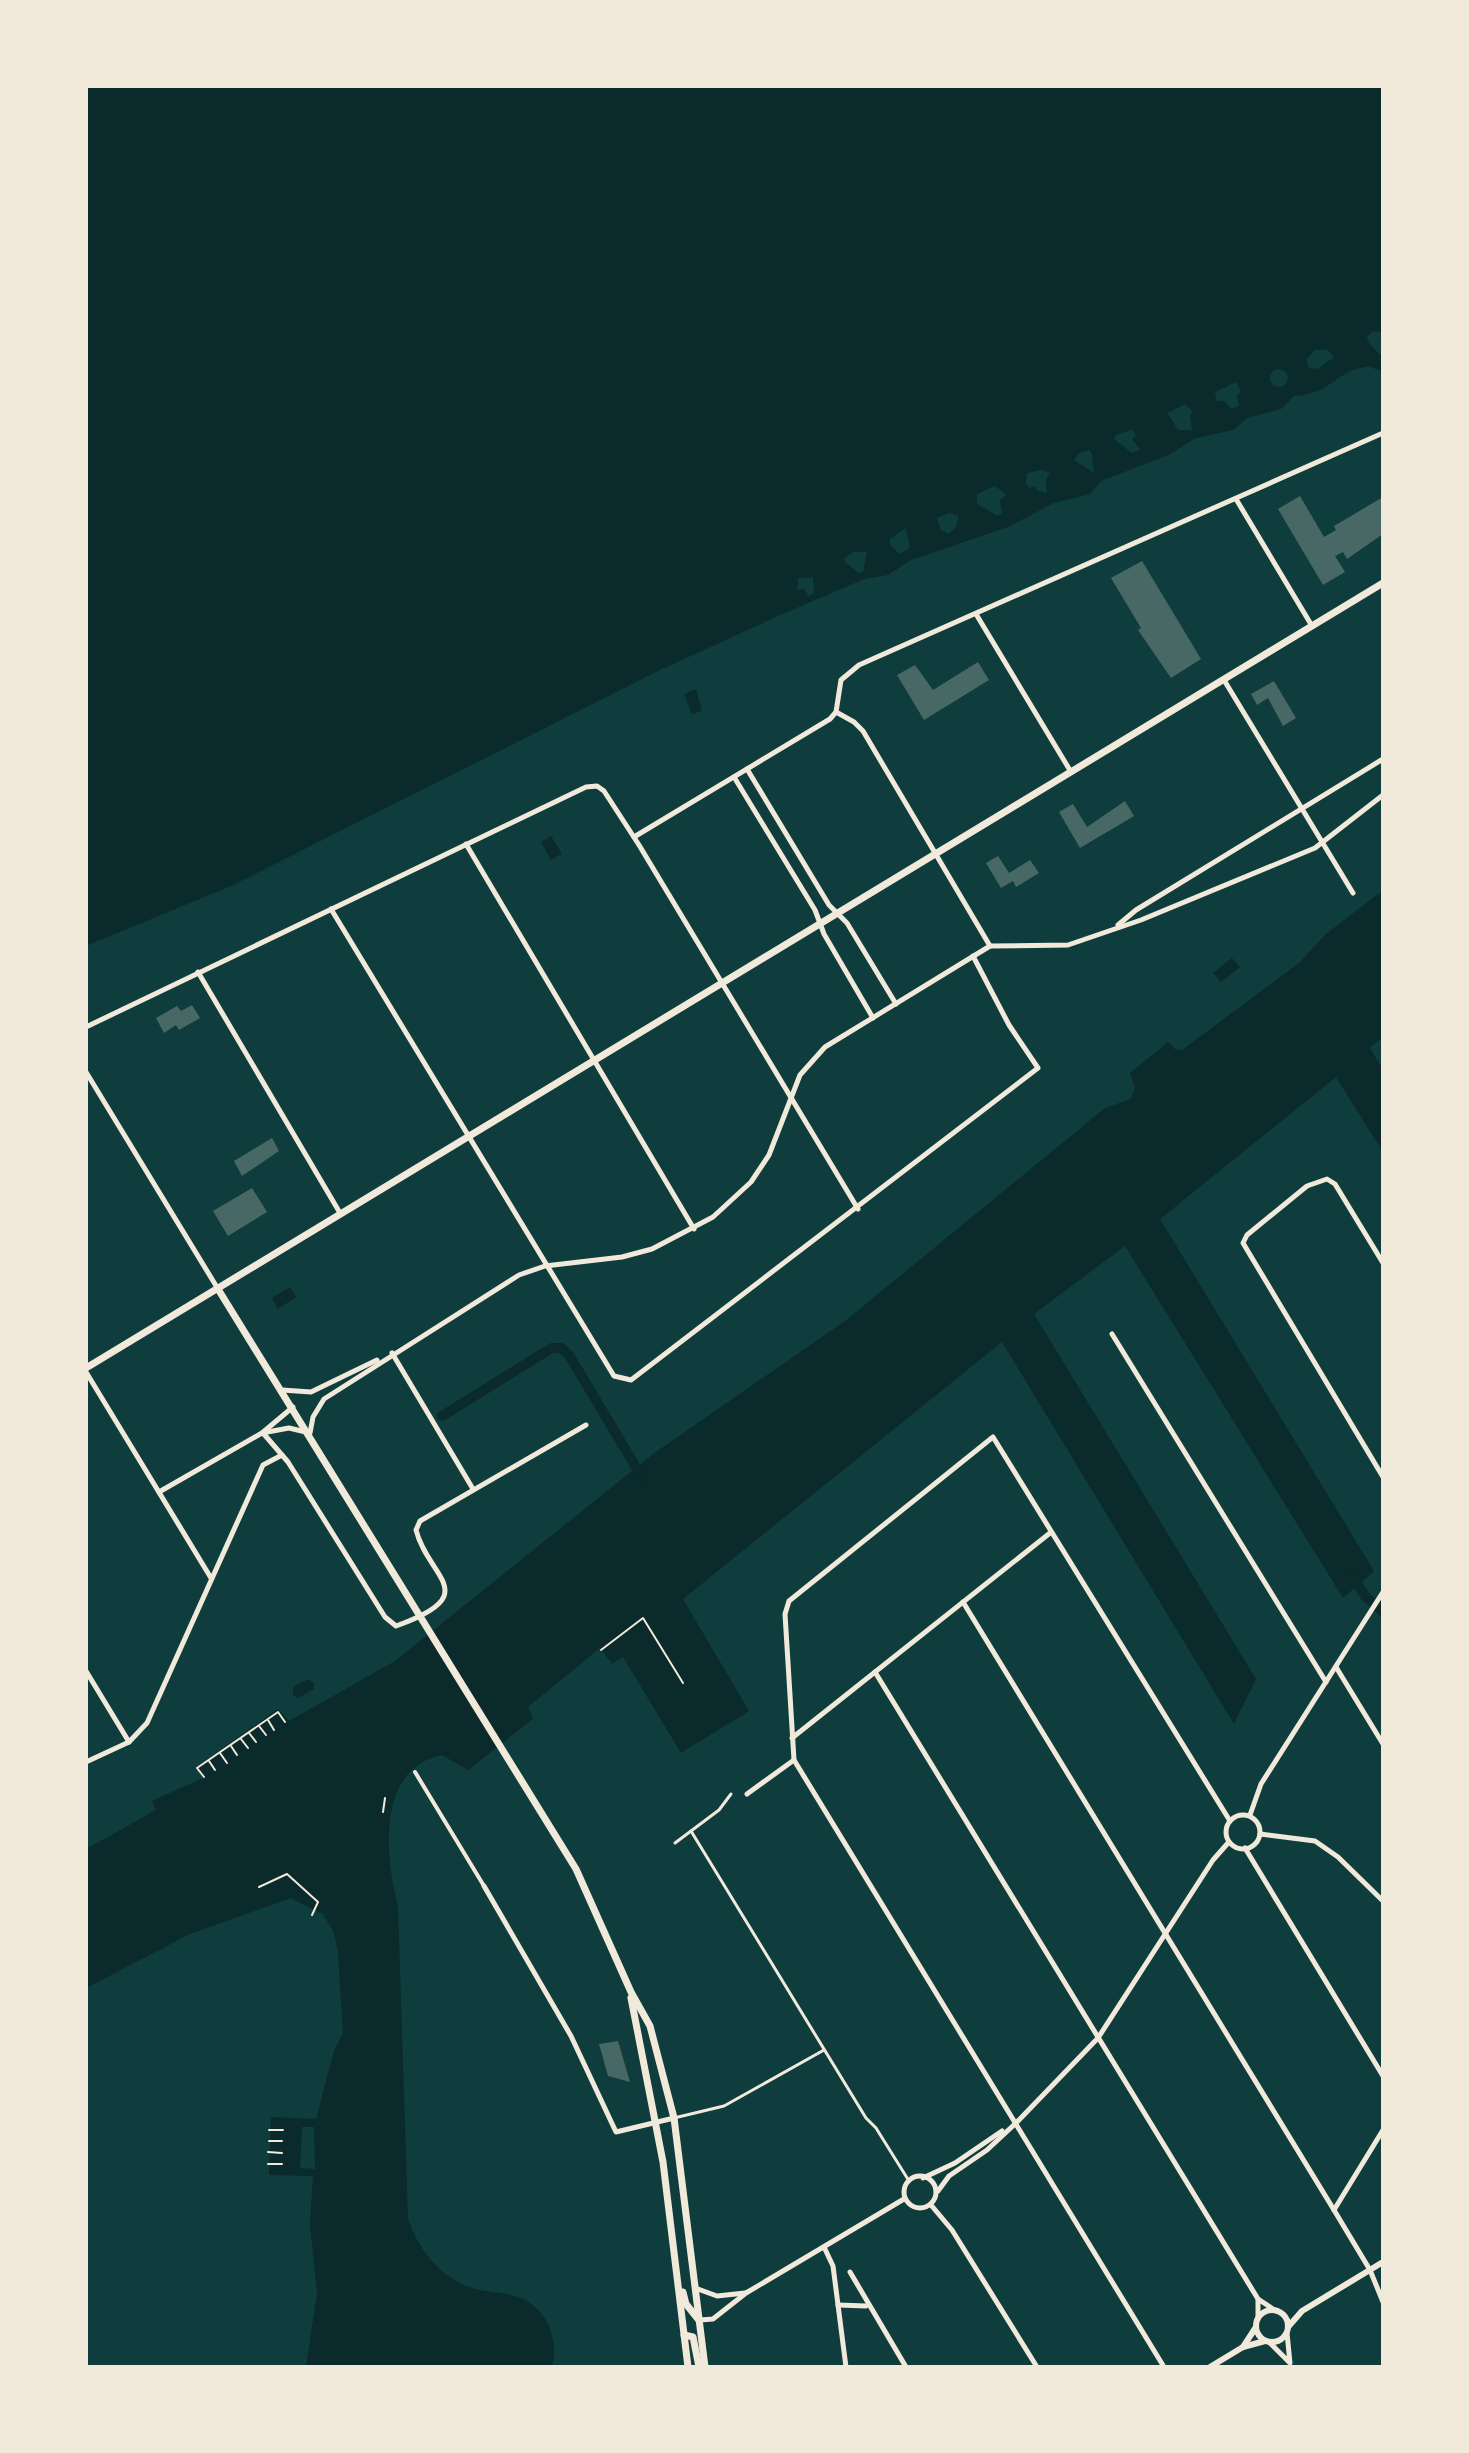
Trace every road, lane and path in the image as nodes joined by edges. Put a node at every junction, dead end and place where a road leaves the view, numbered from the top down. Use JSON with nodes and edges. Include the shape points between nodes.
{"nodes":[{"id":1,"x":1383,"y":433,"type":"edge"},
{"id":2,"x":1236,"y":499,"type":"junction"},
{"id":3,"x":1383,"y":583,"type":"edge"},
{"id":4,"x":976,"y":614,"type":"junction"},
{"id":5,"x":1312,"y":626,"type":"junction"},
{"id":6,"x":1224,"y":680,"type":"junction"},
{"id":7,"x":836,"y":712,"type":"junction"},
{"id":8,"x":1383,"y":759,"type":"edge"},
{"id":9,"x":747,"y":769,"type":"junction"},
{"id":10,"x":1071,"y":773,"type":"junction"},
{"id":11,"x":734,"y":777,"type":"junction"},
{"id":12,"x":1383,"y":795,"type":"edge"},
{"id":13,"x":1302,"y":808,"type":"junction"},
{"id":14,"x":634,"y":837,"type":"junction"},
{"id":15,"x":1323,"y":843,"type":"junction"},
{"id":16,"x":466,"y":844,"type":"junction"},
{"id":17,"x":937,"y":855,"type":"junction"},
{"id":18,"x":1353,"y":893,"type":"dead end"},
{"id":19,"x":331,"y":909,"type":"junction"},
{"id":20,"x":838,"y":914,"type":"junction"},
{"id":21,"x":820,"y":925,"type":"junction"},
{"id":22,"x":1117,"y":926,"type":"junction"},
{"id":23,"x":990,"y":946,"type":"junction"},
{"id":24,"x":973,"y":956,"type":"junction"},
{"id":25,"x":198,"y":972,"type":"junction"},
{"id":26,"x":722,"y":983,"type":"junction"},
{"id":27,"x":896,"y":1004,"type":"junction"},
{"id":28,"x":873,"y":1018,"type":"junction"},
{"id":29,"x":86,"y":1027,"type":"edge"},
{"id":30,"x":593,"y":1062,"type":"junction"},
{"id":31,"x":86,"y":1072,"type":"edge"},
{"id":32,"x":791,"y":1097,"type":"junction"},
{"id":33,"x":467,"y":1138,"type":"junction"},
{"id":34,"x":858,"y":1209,"type":"junction"},
{"id":35,"x":340,"y":1213,"type":"junction"},
{"id":36,"x":694,"y":1229,"type":"junction"},
{"id":37,"x":1383,"y":1263,"type":"edge"},
{"id":38,"x":545,"y":1266,"type":"junction"},
{"id":39,"x":218,"y":1289,"type":"junction"},
{"id":40,"x":1112,"y":1334,"type":"dead end"},
{"id":41,"x":392,"y":1353,"type":"junction"},
{"id":42,"x":86,"y":1370,"type":"edge"},
{"id":43,"x":282,"y":1390,"type":"junction"},
{"id":44,"x":293,"y":1406,"type":"junction"},
{"id":45,"x":586,"y":1425,"type":"dead end"},
{"id":46,"x":262,"y":1433,"type":"junction"},
{"id":47,"x":310,"y":1433,"type":"junction"},
{"id":48,"x":282,"y":1455,"type":"junction"},
{"id":49,"x":1383,"y":1477,"type":"edge"},
{"id":50,"x":473,"y":1490,"type":"junction"},
{"id":51,"x":159,"y":1492,"type":"junction"},
{"id":52,"x":1050,"y":1532,"type":"junction"},
{"id":53,"x":211,"y":1579,"type":"junction"},
{"id":54,"x":1383,"y":1592,"type":"edge"},
{"id":55,"x":963,"y":1602,"type":"junction"},
{"id":56,"x":601,"y":1650,"type":"dead end"},
{"id":57,"x":1336,"y":1667,"type":"junction"},
{"id":58,"x":86,"y":1671,"type":"edge"},
{"id":59,"x":875,"y":1672,"type":"junction"},
{"id":60,"x":1326,"y":1682,"type":"junction"},
{"id":61,"x":683,"y":1683,"type":"dead end"},
{"id":62,"x":267,"y":1719,"type":"junction"},
{"id":63,"x":285,"y":1722,"type":"dead end"},
{"id":64,"x":259,"y":1725,"type":"junction"},
{"id":65,"x":274,"y":1730,"type":"dead end"},
{"id":66,"x":249,"y":1732,"type":"junction"},
{"id":67,"x":266,"y":1735,"type":"dead end"},
{"id":68,"x":240,"y":1738,"type":"junction"},
{"id":69,"x":791,"y":1738,"type":"junction"},
{"id":70,"x":129,"y":1742,"type":"junction"},
{"id":71,"x":256,"y":1742,"type":"dead end"},
{"id":72,"x":1383,"y":1744,"type":"edge"},
{"id":73,"x":230,"y":1745,"type":"junction"},
{"id":74,"x":248,"y":1748,"type":"dead end"},
{"id":75,"x":219,"y":1752,"type":"junction"},
{"id":76,"x":237,"y":1755,"type":"dead end"},
{"id":77,"x":208,"y":1760,"type":"junction"},
{"id":78,"x":794,"y":1760,"type":"junction"},
{"id":79,"x":86,"y":1762,"type":"edge"},
{"id":80,"x":227,"y":1763,"type":"dead end"},
{"id":81,"x":215,"y":1770,"type":"dead end"},
{"id":82,"x":415,"y":1772,"type":"dead end"},
{"id":83,"x":204,"y":1777,"type":"dead end"},
{"id":84,"x":731,"y":1794,"type":"dead end"},
{"id":85,"x":747,"y":1794,"type":"dead end"},
{"id":86,"x":385,"y":1798,"type":"dead end"},
{"id":87,"x":383,"y":1812,"type":"dead end"},
{"id":88,"x":1250,"y":1815,"type":"junction"},
{"id":89,"x":1230,"y":1821,"type":"junction"},
{"id":90,"x":691,"y":1831,"type":"junction"},
{"id":91,"x":1260,"y":1834,"type":"junction"},
{"id":92,"x":675,"y":1843,"type":"dead end"},
{"id":93,"x":1228,"y":1843,"type":"junction"},
{"id":94,"x":1245,"y":1848,"type":"junction"},
{"id":95,"x":484,"y":1886,"type":"joint"},
{"id":96,"x":259,"y":1887,"type":"dead end"},
{"id":97,"x":1383,"y":1901,"type":"edge"},
{"id":98,"x":312,"y":1915,"type":"dead end"},
{"id":99,"x":1166,"y":1935,"type":"junction"},
{"id":100,"x":631,"y":1992,"type":"junction"},
{"id":101,"x":1098,"y":2038,"type":"junction"},
{"id":102,"x":824,"y":2050,"type":"junction"},
{"id":103,"x":1383,"y":2076,"type":"edge"},
{"id":104,"x":674,"y":2118,"type":"junction"},
{"id":105,"x":656,"y":2122,"type":"junction"},
{"id":106,"x":1017,"y":2122,"type":"junction"},
{"id":107,"x":269,"y":2130,"type":"dead end"},
{"id":108,"x":283,"y":2130,"type":"dead end"},
{"id":109,"x":1383,"y":2130,"type":"edge"},
{"id":110,"x":269,"y":2141,"type":"dead end"},
{"id":111,"x":282,"y":2141,"type":"dead end"},
{"id":112,"x":268,"y":2152,"type":"dead end"},
{"id":113,"x":282,"y":2153,"type":"dead end"},
{"id":114,"x":268,"y":2164,"type":"dead end"},
{"id":115,"x":282,"y":2164,"type":"dead end"},
{"id":116,"x":923,"y":2178,"type":"junction"},
{"id":117,"x":909,"y":2181,"type":"junction"},
{"id":118,"x":938,"y":2191,"type":"junction"},
{"id":119,"x":904,"y":2199,"type":"junction"},
{"id":120,"x":931,"y":2205,"type":"junction"},
{"id":121,"x":1334,"y":2210,"type":"junction"},
{"id":122,"x":673,"y":2244,"type":"junction"},
{"id":123,"x":824,"y":2247,"type":"junction"},
{"id":124,"x":1383,"y":2262,"type":"edge"},
{"id":125,"x":1370,"y":2270,"type":"junction"},
{"id":126,"x":850,"y":2272,"type":"dead end"},
{"id":127,"x":695,"y":2288,"type":"junction"},
{"id":128,"x":746,"y":2293,"type":"junction"},
{"id":129,"x":1258,"y":2299,"type":"junction"},
{"id":130,"x":1383,"y":2302,"type":"edge"},
{"id":131,"x":838,"y":2305,"type":"junction"},
{"id":132,"x":870,"y":2309,"type":"junction"},
{"id":133,"x":1302,"y":2311,"type":"junction"},
{"id":134,"x":1279,"y":2312,"type":"junction"},
{"id":135,"x":1258,"y":2319,"type":"junction"},
{"id":136,"x":700,"y":2320,"type":"junction"},
{"id":137,"x":1256,"y":2327,"type":"junction"},
{"id":138,"x":1288,"y":2330,"type":"junction"},
{"id":139,"x":684,"y":2335,"type":"junction"},
{"id":140,"x":1267,"y":2342,"type":"junction"},
{"id":141,"x":1243,"y":2347,"type":"junction"},
{"id":142,"x":1290,"y":2365,"type":"edge"},
{"id":143,"x":688,"y":2367,"type":"edge"},
{"id":144,"x":699,"y":2367,"type":"edge"},
{"id":145,"x":705,"y":2367,"type":"edge"},
{"id":146,"x":846,"y":2367,"type":"edge"},
{"id":147,"x":906,"y":2367,"type":"edge"},
{"id":148,"x":1037,"y":2367,"type":"edge"},
{"id":149,"x":1164,"y":2367,"type":"edge"},
{"id":150,"x":1210,"y":2367,"type":"edge"}],
"edges":[{"from":1,"to":2,"type":"street"},
{"from":2,"to":4,"type":"street"},
{"from":2,"to":5,"type":"street"},
{"from":3,"to":5,"type":"main road"},
{"from":4,"to":7,"type":"street","via":[[845,673]]},
{"from":4,"to":10,"type":"street"},
{"from":5,"to":6,"type":"main road"},
{"from":6,"to":10,"type":"main road"},
{"from":6,"to":13,"type":"street"},
{"from":7,"to":9,"type":"street"},
{"from":7,"to":17,"type":"street","via":[[863,731]]},
{"from":8,"to":13,"type":"street"},
{"from":9,"to":11,"type":"street"},
{"from":9,"to":20,"type":"street"},
{"from":10,"to":17,"type":"main road"},
{"from":11,"to":14,"type":"street"},
{"from":11,"to":21,"type":"street"},
{"from":12,"to":15,"type":"street"},
{"from":13,"to":15,"type":"street"},
{"from":13,"to":22,"type":"street"},
{"from":14,"to":16,"type":"street","via":[[597,786]]},
{"from":14,"to":26,"type":"street"},
{"from":15,"to":18,"type":"street"},
{"from":15,"to":22,"type":"street"},
{"from":16,"to":19,"type":"street"},
{"from":16,"to":30,"type":"street"},
{"from":17,"to":20,"type":"main road"},
{"from":17,"to":23,"type":"street"},
{"from":19,"to":25,"type":"street"},
{"from":19,"to":33,"type":"street"},
{"from":20,"to":21,"type":"main road"},
{"from":20,"to":27,"type":"street"},
{"from":21,"to":26,"type":"main road"},
{"from":21,"to":28,"type":"street"},
{"from":22,"to":23,"type":"street","via":[[1068,945]]},
{"from":23,"to":24,"type":"street"},
{"from":24,"to":27,"type":"street"},
{"from":24,"to":34,"type":"street","via":[[1038,1068]]},
{"from":25,"to":29,"type":"street"},
{"from":25,"to":35,"type":"street"},
{"from":26,"to":30,"type":"main road"},
{"from":26,"to":32,"type":"street"},
{"from":27,"to":28,"type":"street"},
{"from":28,"to":32,"type":"street","via":[[825,1047],[800,1075]]},
{"from":30,"to":33,"type":"main road"},
{"from":30,"to":36,"type":"street"},
{"from":31,"to":39,"type":"street"},
{"from":32,"to":34,"type":"street"},
{"from":32,"to":36,"type":"street","via":[[769,1155],[751,1182]]},
{"from":33,"to":35,"type":"main road"},
{"from":33,"to":38,"type":"street"},
{"from":34,"to":38,"type":"street","via":[[631,1380],[614,1376]]},
{"from":35,"to":39,"type":"main road"},
{"from":36,"to":38,"type":"street","via":[[622,1257]]},
{"from":37,"to":49,"type":"street","via":[[1327,1179],[1307,1186],[1243,1243]]},
{"from":38,"to":41,"type":"street","via":[[519,1275]]},
{"from":39,"to":42,"type":"main road"},
{"from":39,"to":43,"type":"main road"},
{"from":40,"to":60,"type":"street"},
{"from":41,"to":43,"type":"street","via":[[311,1392]]},
{"from":41,"to":47,"type":"street","via":[[324,1399]]},
{"from":41,"to":50,"type":"street"},
{"from":42,"to":51,"type":"street"},
{"from":43,"to":44,"type":"main road"},
{"from":44,"to":46,"type":"street"},
{"from":44,"to":47,"type":"main road"},
{"from":45,"to":50,"type":"street"},
{"from":46,"to":47,"type":"street","via":[[289,1428]]},
{"from":46,"to":48,"type":"street"},
{"from":46,"to":51,"type":"street"},
{"from":47,"to":100,"type":"main road","via":[[521,1775],[588,1893]]},
{"from":48,"to":50,"type":"street","via":[[385,1617],[396,1626],[438,1603],[444,1593],[443,1576],[419,1541],[420,1521]]},
{"from":48,"to":53,"type":"street","via":[[263,1465]]},
{"from":51,"to":53,"type":"street"},
{"from":52,"to":55,"type":"street"},
{"from":52,"to":69,"type":"street","via":[[993,1437],[789,1601],[785,1614]]},
{"from":52,"to":89,"type":"street"},
{"from":53,"to":70,"type":"street","via":[[147,1723]]},
{"from":54,"to":57,"type":"street"},
{"from":55,"to":59,"type":"street"},
{"from":55,"to":99,"type":"street"},
{"from":56,"to":61,"type":"path","via":[[643,1618]]},
{"from":57,"to":60,"type":"street"},
{"from":57,"to":72,"type":"street"},
{"from":58,"to":70,"type":"street"},
{"from":59,"to":69,"type":"street"},
{"from":59,"to":101,"type":"street"},
{"from":60,"to":88,"type":"street","via":[[1261,1784]]},
{"from":62,"to":63,"type":"path","via":[[278,1712]]},
{"from":62,"to":64,"type":"path"},
{"from":62,"to":65,"type":"path"},
{"from":64,"to":66,"type":"path"},
{"from":64,"to":67,"type":"path"},
{"from":66,"to":68,"type":"path"},
{"from":66,"to":71,"type":"path"},
{"from":68,"to":73,"type":"path"},
{"from":68,"to":74,"type":"path"},
{"from":69,"to":78,"type":"street"},
{"from":70,"to":79,"type":"street"},
{"from":73,"to":75,"type":"path"},
{"from":73,"to":76,"type":"path"},
{"from":75,"to":77,"type":"path"},
{"from":75,"to":80,"type":"path"},
{"from":77,"to":81,"type":"path"},
{"from":77,"to":83,"type":"path","via":[[197,1768]]},
{"from":78,"to":85,"type":"street"},
{"from":78,"to":106,"type":"street"},
{"from":82,"to":95,"type":"street"},
{"from":84,"to":90,"type":"lane"},
{"from":86,"to":87,"type":"path"},
{"from":88,"to":89,"type":"street"},
{"from":88,"to":91,"type":"street"},
{"from":89,"to":93,"type":"street"},
{"from":90,"to":92,"type":"lane"},
{"from":90,"to":102,"type":"lane"},
{"from":91,"to":94,"type":"street"},
{"from":91,"to":97,"type":"street","via":[[1315,1841]]},
{"from":93,"to":94,"type":"street"},
{"from":93,"to":99,"type":"street"},
{"from":94,"to":103,"type":"street"},
{"from":95,"to":105,"type":"street","via":[[571,2036],[616,2132]]},
{"from":96,"to":98,"type":"path","via":[[287,1874],[318,1902]]},
{"from":99,"to":101,"type":"street"},
{"from":99,"to":121,"type":"street"},
{"from":100,"to":104,"type":"main road","via":[[650,2026]]},
{"from":100,"to":105,"type":"main road"},
{"from":101,"to":106,"type":"street"},
{"from":101,"to":129,"type":"street"},
{"from":102,"to":104,"type":"lane","via":[[724,2106]]},
{"from":102,"to":117,"type":"lane"},
{"from":104,"to":105,"type":"street"},
{"from":104,"to":127,"type":"main road"},
{"from":105,"to":122,"type":"main road"},
{"from":106,"to":116,"type":"street"},
{"from":106,"to":118,"type":"street","via":[[949,2176]]},
{"from":106,"to":149,"type":"street"},
{"from":107,"to":108,"type":"path"},
{"from":109,"to":121,"type":"street"},
{"from":110,"to":111,"type":"path"},
{"from":112,"to":113,"type":"path"},
{"from":114,"to":115,"type":"path"},
{"from":116,"to":117,"type":"street"},
{"from":116,"to":118,"type":"street"},
{"from":117,"to":119,"type":"street"},
{"from":118,"to":120,"type":"street"},
{"from":119,"to":120,"type":"street","via":[[919,2207]]},
{"from":119,"to":123,"type":"street"},
{"from":120,"to":148,"type":"street"},
{"from":121,"to":125,"type":"street"},
{"from":122,"to":136,"type":"main road","via":[[686,2304]]},
{"from":122,"to":139,"type":"main road"},
{"from":123,"to":128,"type":"street"},
{"from":123,"to":131,"type":"street","via":[[833,2266]]},
{"from":124,"to":125,"type":"street"},
{"from":125,"to":130,"type":"street"},
{"from":125,"to":133,"type":"street"},
{"from":126,"to":132,"type":"street"},
{"from":127,"to":128,"type":"street","via":[[717,2296]]},
{"from":127,"to":136,"type":"main road"},
{"from":128,"to":136,"type":"street","via":[[713,2319]]},
{"from":129,"to":134,"type":"street"},
{"from":129,"to":135,"type":"street"},
{"from":131,"to":132,"type":"street","via":[[858,2303]]},
{"from":131,"to":146,"type":"street"},
{"from":132,"to":147,"type":"street"},
{"from":133,"to":134,"type":"street"},
{"from":133,"to":138,"type":"street"},
{"from":134,"to":135,"type":"street","via":[[1266,2312]]},
{"from":134,"to":138,"type":"street"},
{"from":135,"to":137,"type":"street"},
{"from":136,"to":145,"type":"main road"},
{"from":137,"to":140,"type":"street"},
{"from":137,"to":141,"type":"street"},
{"from":138,"to":140,"type":"street","via":[[1278,2342]]},
{"from":138,"to":142,"type":"street"},
{"from":139,"to":143,"type":"main road"},
{"from":139,"to":144,"type":"main road","via":[[693,2337]]},
{"from":140,"to":141,"type":"street"},
{"from":140,"to":142,"type":"street"},
{"from":141,"to":150,"type":"street"}]}
